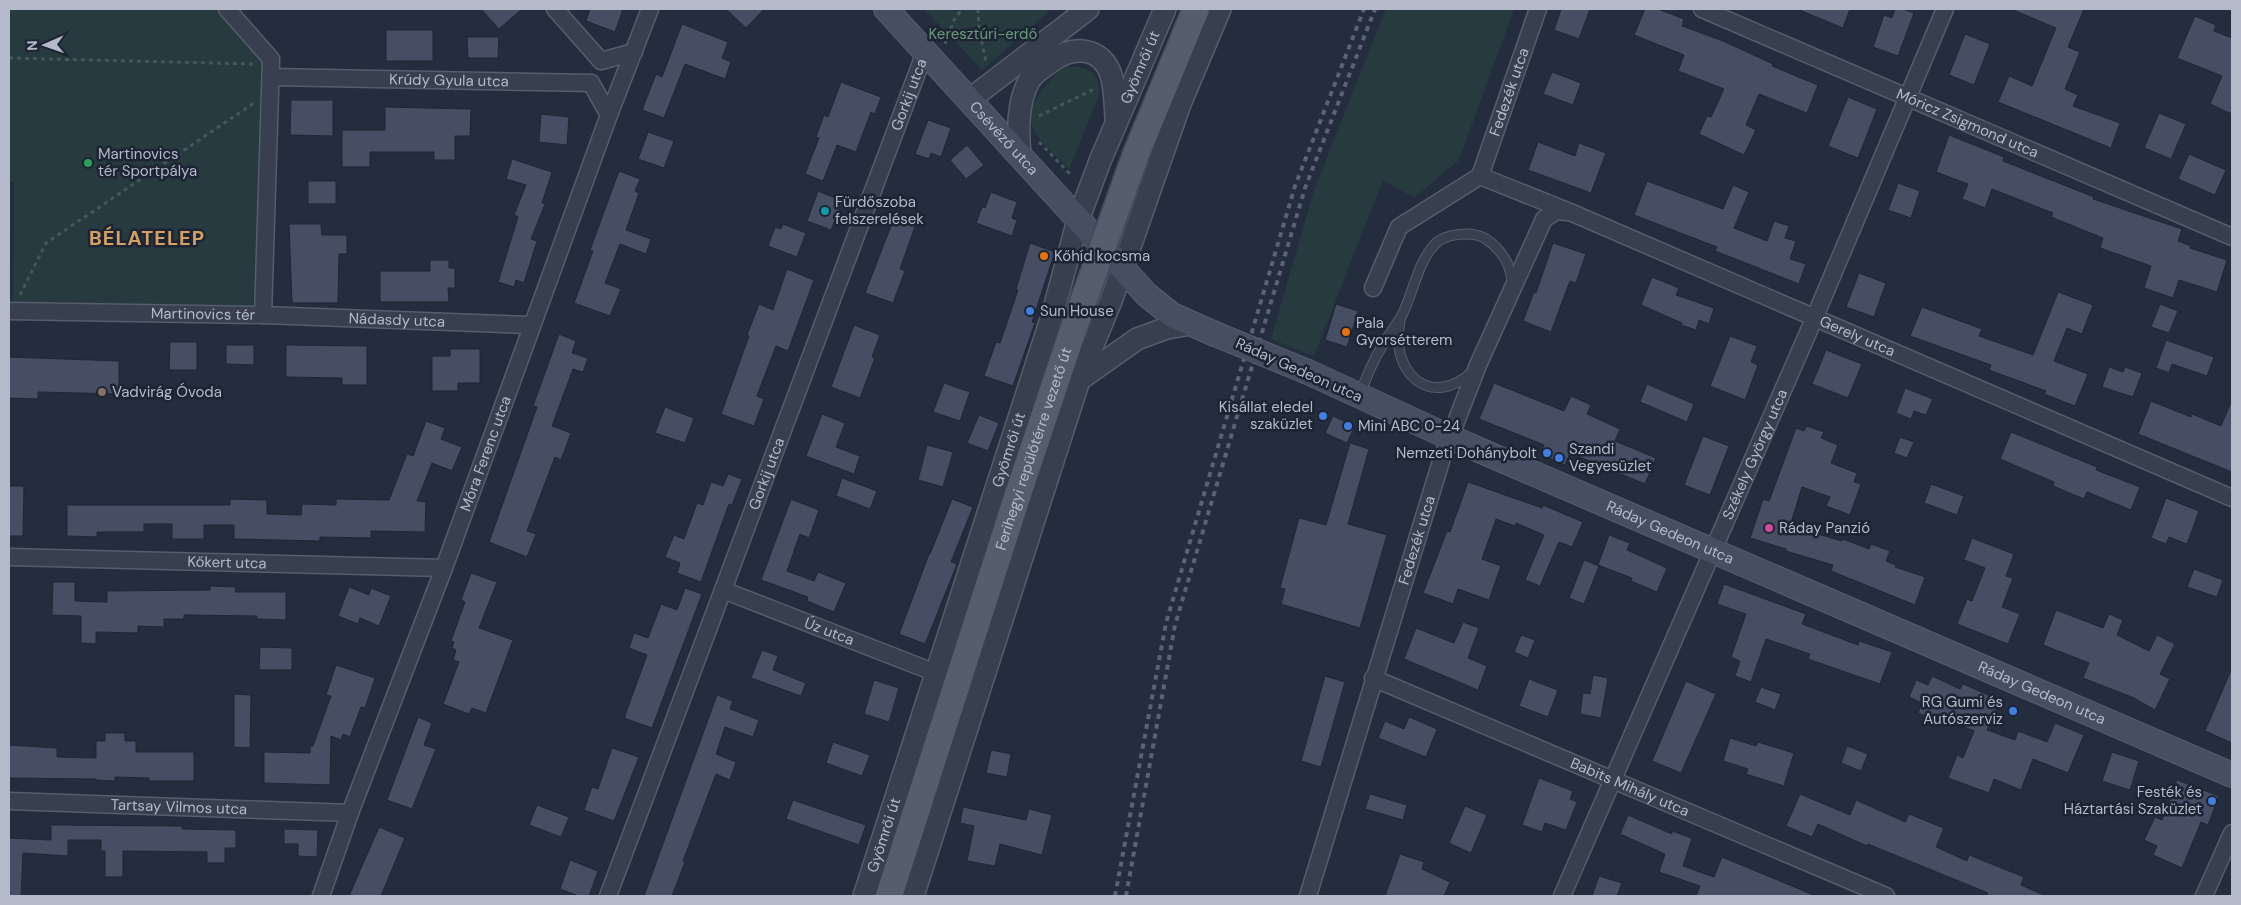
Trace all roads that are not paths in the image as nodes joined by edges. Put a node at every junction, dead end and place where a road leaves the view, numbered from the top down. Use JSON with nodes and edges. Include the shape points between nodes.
{"nodes":[{"id":1,"x":227,"y":9,"type":"edge"},
{"id":2,"x":555,"y":9,"type":"edge"},
{"id":3,"x":650,"y":9,"type":"edge"},
{"id":4,"x":886,"y":9,"type":"edge"},
{"id":5,"x":1088,"y":9,"type":"edge"},
{"id":6,"x":1165,"y":9,"type":"edge"},
{"id":7,"x":1196,"y":9,"type":"edge"},
{"id":8,"x":1220,"y":9,"type":"edge"},
{"id":9,"x":1538,"y":9,"type":"edge"},
{"id":10,"x":1702,"y":9,"type":"edge"},
{"id":11,"x":1945,"y":9,"type":"edge"},
{"id":12,"x":934,"y":49,"type":"junction"},
{"id":13,"x":634,"y":52,"type":"junction"},
{"id":14,"x":601,"y":61,"type":"junction"},
{"id":15,"x":271,"y":78,"type":"junction"},
{"id":16,"x":591,"y":83,"type":"junction"},
{"id":17,"x":1908,"y":97,"type":"junction"},
{"id":18,"x":969,"y":100,"type":"junction"},
{"id":19,"x":609,"y":115,"type":"junction"},
{"id":20,"x":1116,"y":121,"type":"junction"},
{"id":21,"x":1020,"y":156,"type":"junction"},
{"id":22,"x":1100,"y":161,"type":"junction"},
{"id":23,"x":1480,"y":176,"type":"junction"},
{"id":24,"x":1154,"y":178,"type":"junction"},
{"id":25,"x":1570,"y":212,"type":"junction"},
{"id":26,"x":1078,"y":220,"type":"junction"},
{"id":27,"x":2232,"y":237,"type":"edge"},
{"id":28,"x":1122,"y":268,"type":"junction"},
{"id":29,"x":1372,"y":288,"type":"dead end"},
{"id":30,"x":1512,"y":288,"type":"junction"},
{"id":31,"x":10,"y":311,"type":"edge"},
{"id":32,"x":263,"y":315,"type":"junction"},
{"id":33,"x":1052,"y":316,"type":"junction"},
{"id":34,"x":1401,"y":317,"type":"junction"},
{"id":35,"x":1814,"y":319,"type":"junction"},
{"id":36,"x":1191,"y":324,"type":"junction"},
{"id":37,"x":531,"y":325,"type":"junction"},
{"id":38,"x":1478,"y":366,"type":"junction"},
{"id":39,"x":1080,"y":377,"type":"junction"},
{"id":40,"x":1358,"y":397,"type":"junction"},
{"id":41,"x":1449,"y":437,"type":"junction"},
{"id":42,"x":2232,"y":498,"type":"edge"},
{"id":43,"x":1714,"y":550,"type":"junction"},
{"id":44,"x":9,"y":557,"type":"edge"},
{"id":45,"x":444,"y":568,"type":"junction"},
{"id":46,"x":723,"y":590,"type":"junction"},
{"id":47,"x":936,"y":673,"type":"junction"},
{"id":48,"x":1373,"y":678,"type":"junction"},
{"id":49,"x":2232,"y":774,"type":"edge"},
{"id":50,"x":1614,"y":779,"type":"junction"},
{"id":51,"x":9,"y":801,"type":"edge"},
{"id":52,"x":350,"y":812,"type":"junction"},
{"id":53,"x":2232,"y":833,"type":"edge"},
{"id":54,"x":320,"y":896,"type":"edge"},
{"id":55,"x":608,"y":896,"type":"edge"},
{"id":56,"x":864,"y":896,"type":"edge"},
{"id":57,"x":889,"y":896,"type":"edge"},
{"id":58,"x":913,"y":896,"type":"edge"},
{"id":59,"x":1308,"y":896,"type":"edge"},
{"id":60,"x":1562,"y":896,"type":"edge"},
{"id":61,"x":1886,"y":896,"type":"edge"},
{"id":62,"x":2204,"y":896,"type":"edge"}],
"edges":[{"from":1,"to":15,"type":"street","via":[[271,59]]},
{"from":2,"to":14,"type":"street"},
{"from":3,"to":13,"type":"street","name":"Móra Ferenc utca"},
{"from":4,"to":12,"type":"main road","name":"Csévéző utca"},
{"from":5,"to":18,"type":"street"},
{"from":6,"to":20,"type":"street","name":"Gyömrői út"},
{"from":7,"to":57,"type":"main road","name":"Ferihegyi repülőtérre vezető út","bridge":true,"via":[[1136,154],[1072,333]]},
{"from":8,"to":24,"type":"street","via":[[1180,104]]},
{"from":9,"to":23,"type":"street","name":"Fedezék utca"},
{"from":10,"to":17,"type":"street","name":"Móricz Zsigmond utca"},
{"from":11,"to":17,"type":"street","name":"Székely György utca"},
{"from":12,"to":18,"type":"main road","name":"Csévéző utca"},
{"from":12,"to":46,"type":"street","name":"Gorkij utca"},
{"from":13,"to":14,"type":"street"},
{"from":13,"to":19,"type":"street","name":"Móra Ferenc utca"},
{"from":14,"to":16,"type":"street"},
{"from":15,"to":16,"type":"street","name":"Krúdy Gyula utca"},
{"from":15,"to":32,"type":"street","name":"Martinovics tér"},
{"from":16,"to":19,"type":"street"},
{"from":17,"to":27,"type":"street","name":"Móricz Zsigmond utca"},
{"from":17,"to":35,"type":"street","name":"Székely György utca"},
{"from":18,"to":21,"type":"main road","name":"Csévéző utca"},
{"from":19,"to":37,"type":"street","name":"Móra Ferenc utca"},
{"from":20,"to":21,"type":"street","via":[[1111,74],[1106,65],[1088,52],[1070,50],[1032,76],[1028,83],[1020,112]]},
{"from":20,"to":22,"type":"street","name":"Gyömrői út"},
{"from":21,"to":26,"type":"main road","name":"Csévéző utca"},
{"from":22,"to":24,"type":"street","via":[[1101,181],[1114,198],[1136,198]]},
{"from":22,"to":26,"type":"street","name":"Gyömrői út"},
{"from":23,"to":25,"type":"street","name":"Gerely utca"},
{"from":23,"to":29,"type":"street","via":[[1398,227]]},
{"from":24,"to":28,"type":"street"},
{"from":25,"to":30,"type":"street","name":"Fedezék utca","via":[[1557,211],[1544,219]]},
{"from":25,"to":35,"type":"street","name":"Gerely utca"},
{"from":26,"to":28,"type":"main road","name":"Csévéző utca"},
{"from":26,"to":33,"type":"street","name":"Gyömrői út"},
{"from":28,"to":36,"type":"main road","name":"Ráday Gedeon utca","via":[[1156,303]]},
{"from":28,"to":39,"type":"street"},
{"from":30,"to":34,"type":"lane","via":[[1512,272],[1496,246],[1483,237],[1450,236],[1436,243],[1427,256]]},
{"from":30,"to":38,"type":"street","name":"Fedezék utca"},
{"from":31,"to":32,"type":"street","name":"Martinovics tér"},
{"from":32,"to":37,"type":"street","name":"Nádasdy utca"},
{"from":33,"to":39,"type":"street","via":[[1060,300],[1071,297],[1083,301],[1090,313],[1082,346]]},
{"from":33,"to":47,"type":"street","name":"Gyömrői út"},
{"from":34,"to":38,"type":"lane","via":[[1397,336],[1399,355],[1405,369],[1417,381],[1430,387],[1446,386],[1468,376]]},
{"from":34,"to":40,"type":"lane","via":[[1376,357]]},
{"from":35,"to":42,"type":"street","name":"Gerely utca"},
{"from":35,"to":43,"type":"street","name":"Székely György utca"},
{"from":36,"to":39,"type":"street","via":[[1143,337]]},
{"from":36,"to":40,"type":"main road","name":"Ráday Gedeon utca","bridge":true,"via":[[1308,372]]},
{"from":37,"to":45,"type":"street","name":"Móra Ferenc utca"},
{"from":38,"to":41,"type":"street","name":"Fedezék utca"},
{"from":39,"to":58,"type":"street"},
{"from":40,"to":41,"type":"main road","name":"Ráday Gedeon utca"},
{"from":41,"to":43,"type":"main road","name":"Ráday Gedeon utca"},
{"from":41,"to":48,"type":"street","name":"Fedezék utca"},
{"from":43,"to":49,"type":"main road","name":"Ráday Gedeon utca"},
{"from":43,"to":50,"type":"street","name":"Székely György utca"},
{"from":44,"to":45,"type":"street","name":"Kőkert utca"},
{"from":45,"to":52,"type":"street","name":"Móra Ferenc utca"},
{"from":46,"to":47,"type":"street","name":"Úz utca"},
{"from":46,"to":55,"type":"street","name":"Gorkij utca"},
{"from":47,"to":56,"type":"street","name":"Gyömrői út"},
{"from":48,"to":50,"type":"street","name":"Babits Mihály utca"},
{"from":48,"to":59,"type":"street","name":"Fedezék utca"},
{"from":50,"to":60,"type":"street","name":"Székely György utca"},
{"from":50,"to":61,"type":"street","name":"Babits Mihály utca"},
{"from":51,"to":52,"type":"street","name":"Tartsay Vilmos utca"},
{"from":52,"to":54,"type":"street","name":"Móra Ferenc utca"},
{"from":53,"to":62,"type":"street"}]}
